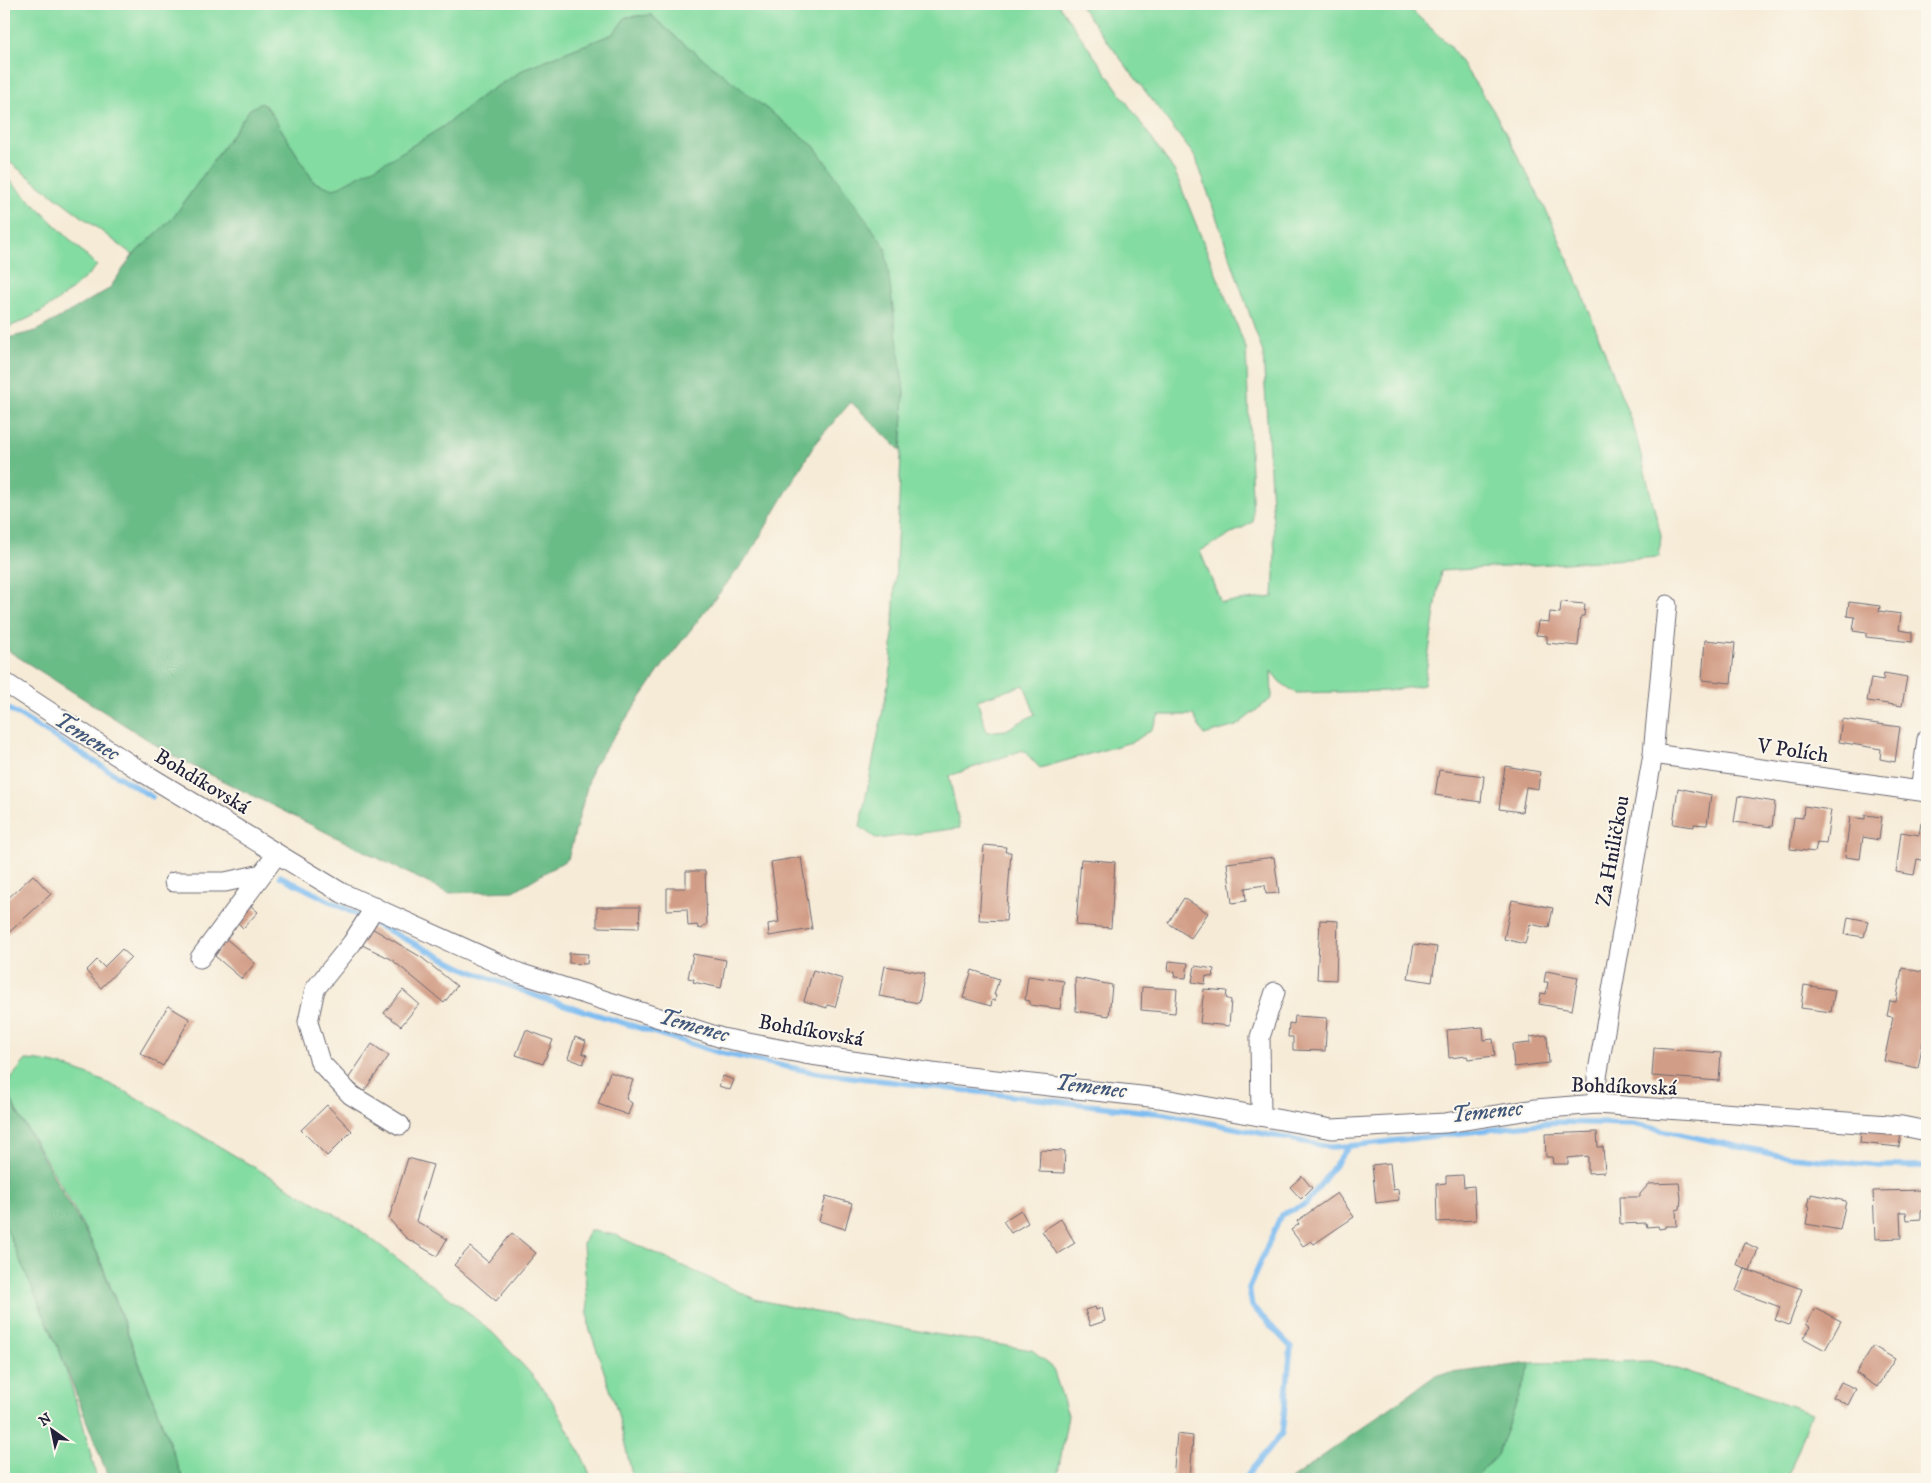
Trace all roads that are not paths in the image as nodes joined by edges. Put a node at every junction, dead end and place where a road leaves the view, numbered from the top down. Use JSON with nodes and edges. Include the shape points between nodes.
{"nodes":[{"id":1,"x":1667,"y":605,"type":"dead end"},
{"id":2,"x":4,"y":682,"type":"edge"},
{"id":3,"x":1927,"y":738,"type":"edge"},
{"id":4,"x":1653,"y":754,"type":"junction"},
{"id":5,"x":1924,"y":791,"type":"edge"},
{"id":6,"x":277,"y":854,"type":"junction"},
{"id":7,"x":262,"y":874,"type":"junction"},
{"id":8,"x":174,"y":882,"type":"dead end"},
{"id":9,"x":369,"y":916,"type":"junction"},
{"id":10,"x":200,"y":958,"type":"dead end"},
{"id":11,"x":1275,"y":992,"type":"dead end"},
{"id":12,"x":1597,"y":1104,"type":"junction"},
{"id":13,"x":1261,"y":1116,"type":"junction"},
{"id":14,"x":400,"y":1125,"type":"dead end"},
{"id":15,"x":1927,"y":1131,"type":"edge"}],
"edges":[{"from":1,"to":4,"type":"street","name":"Za Hniličkou"},
{"from":2,"to":6,"type":"street","name":"Bohdíkovská","via":[[138,770]]},
{"from":3,"to":5,"type":"street"},
{"from":4,"to":5,"type":"street","name":"V Polích"},
{"from":4,"to":12,"type":"street","name":"Za Hniličkou","via":[[1599,1068]]},
{"from":6,"to":7,"type":"street"},
{"from":6,"to":9,"type":"street","name":"Bohdíkovská","via":[[342,893]]},
{"from":7,"to":8,"type":"street","via":[[225,882]]},
{"from":7,"to":10,"type":"street"},
{"from":9,"to":13,"type":"street","name":"Bohdíkovská","via":[[446,941],[519,974],[722,1038],[932,1073],[1159,1098]]},
{"from":9,"to":14,"type":"street","via":[[315,989],[308,1022],[320,1062],[351,1095]]},
{"from":11,"to":13,"type":"street","via":[[1260,1037]]},
{"from":12,"to":13,"type":"street","name":"Bohdíkovská","via":[[1536,1109],[1445,1123],[1332,1129]]},
{"from":12,"to":15,"type":"street","name":"Bohdíkovská","via":[[1902,1126]]}]}
